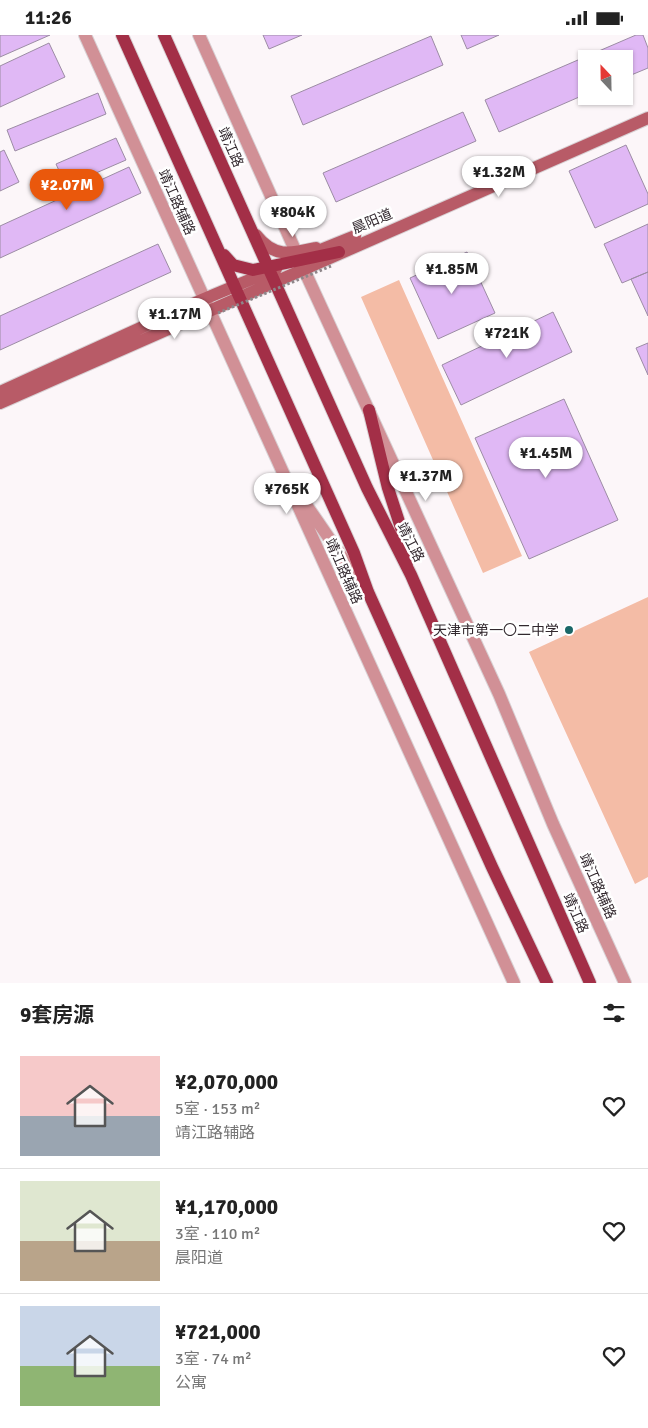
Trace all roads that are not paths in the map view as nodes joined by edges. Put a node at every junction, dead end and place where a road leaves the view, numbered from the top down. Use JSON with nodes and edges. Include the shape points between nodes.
{"nodes":[{"id":1,"x":86,"y":35,"type":"edge"},
{"id":2,"x":122,"y":35,"type":"edge"},
{"id":3,"x":164,"y":35,"type":"edge"},
{"id":4,"x":199,"y":35,"type":"edge"},
{"id":5,"x":648,"y":109,"type":"edge"},
{"id":6,"x":648,"y":118,"type":"edge"},
{"id":7,"x":251,"y":230,"type":"junction"},
{"id":8,"x":217,"y":247,"type":"junction"},
{"id":9,"x":336,"y":249,"type":"junction"},
{"id":10,"x":299,"y":260,"type":"junction"},
{"id":11,"x":271,"y":273,"type":"junction"},
{"id":12,"x":237,"y":291,"type":"junction"},
{"id":13,"x":210,"y":307,"type":"junction"},
{"id":14,"x":0,"y":392,"type":"edge"},
{"id":15,"x":0,"y":403,"type":"edge"},
{"id":16,"x":369,"y":410,"type":"junction"},
{"id":17,"x":282,"y":471,"type":"junction"},
{"id":18,"x":411,"y":575,"type":"junction"},
{"id":19,"x":368,"y":592,"type":"junction"},
{"id":20,"x":514,"y":983,"type":"edge"},
{"id":21,"x":547,"y":983,"type":"edge"},
{"id":22,"x":590,"y":983,"type":"edge"},
{"id":23,"x":625,"y":983,"type":"edge"}],
"edges":[{"from":1,"to":13,"type":"street","name":"靖江路辅路"},
{"from":2,"to":8,"type":"main road"},
{"from":3,"to":7,"type":"main road","name":"靖江路"},
{"from":4,"to":10,"type":"street","name":"靖江路辅路"},
{"from":5,"to":9,"type":"main road","name":"晨阳道"},
{"from":6,"to":9,"type":"main road","name":"晨阳道"},
{"from":7,"to":10,"type":"main road","via":[[268,249]]},
{"from":7,"to":11,"type":"main road","name":"靖江路"},
{"from":8,"to":11,"type":"main road","via":[[233,265]]},
{"from":8,"to":12,"type":"main road"},
{"from":9,"to":10,"type":"main road"},
{"from":10,"to":11,"type":"main road"},
{"from":10,"to":11,"type":"main road"},
{"from":10,"to":16,"type":"street","name":"靖江路辅路"},
{"from":11,"to":12,"type":"main road"},
{"from":11,"to":18,"type":"main road","name":"靖江路","via":[[367,489]]},
{"from":12,"to":13,"type":"main road"},
{"from":12,"to":19,"type":"main road","via":[[354,553]]},
{"from":13,"to":14,"type":"main road"},
{"from":13,"to":15,"type":"main road"},
{"from":13,"to":17,"type":"street","name":"靖江路辅路"},
{"from":16,"to":18,"type":"main road"},
{"from":16,"to":23,"type":"street","name":"靖江路辅路","via":[[499,694]]},
{"from":17,"to":19,"type":"street","via":[[318,520],[338,555]]},
{"from":17,"to":20,"type":"street","name":"靖江路辅路"},
{"from":18,"to":22,"type":"main road","name":"靖江路"},
{"from":19,"to":21,"type":"main road"}]}
